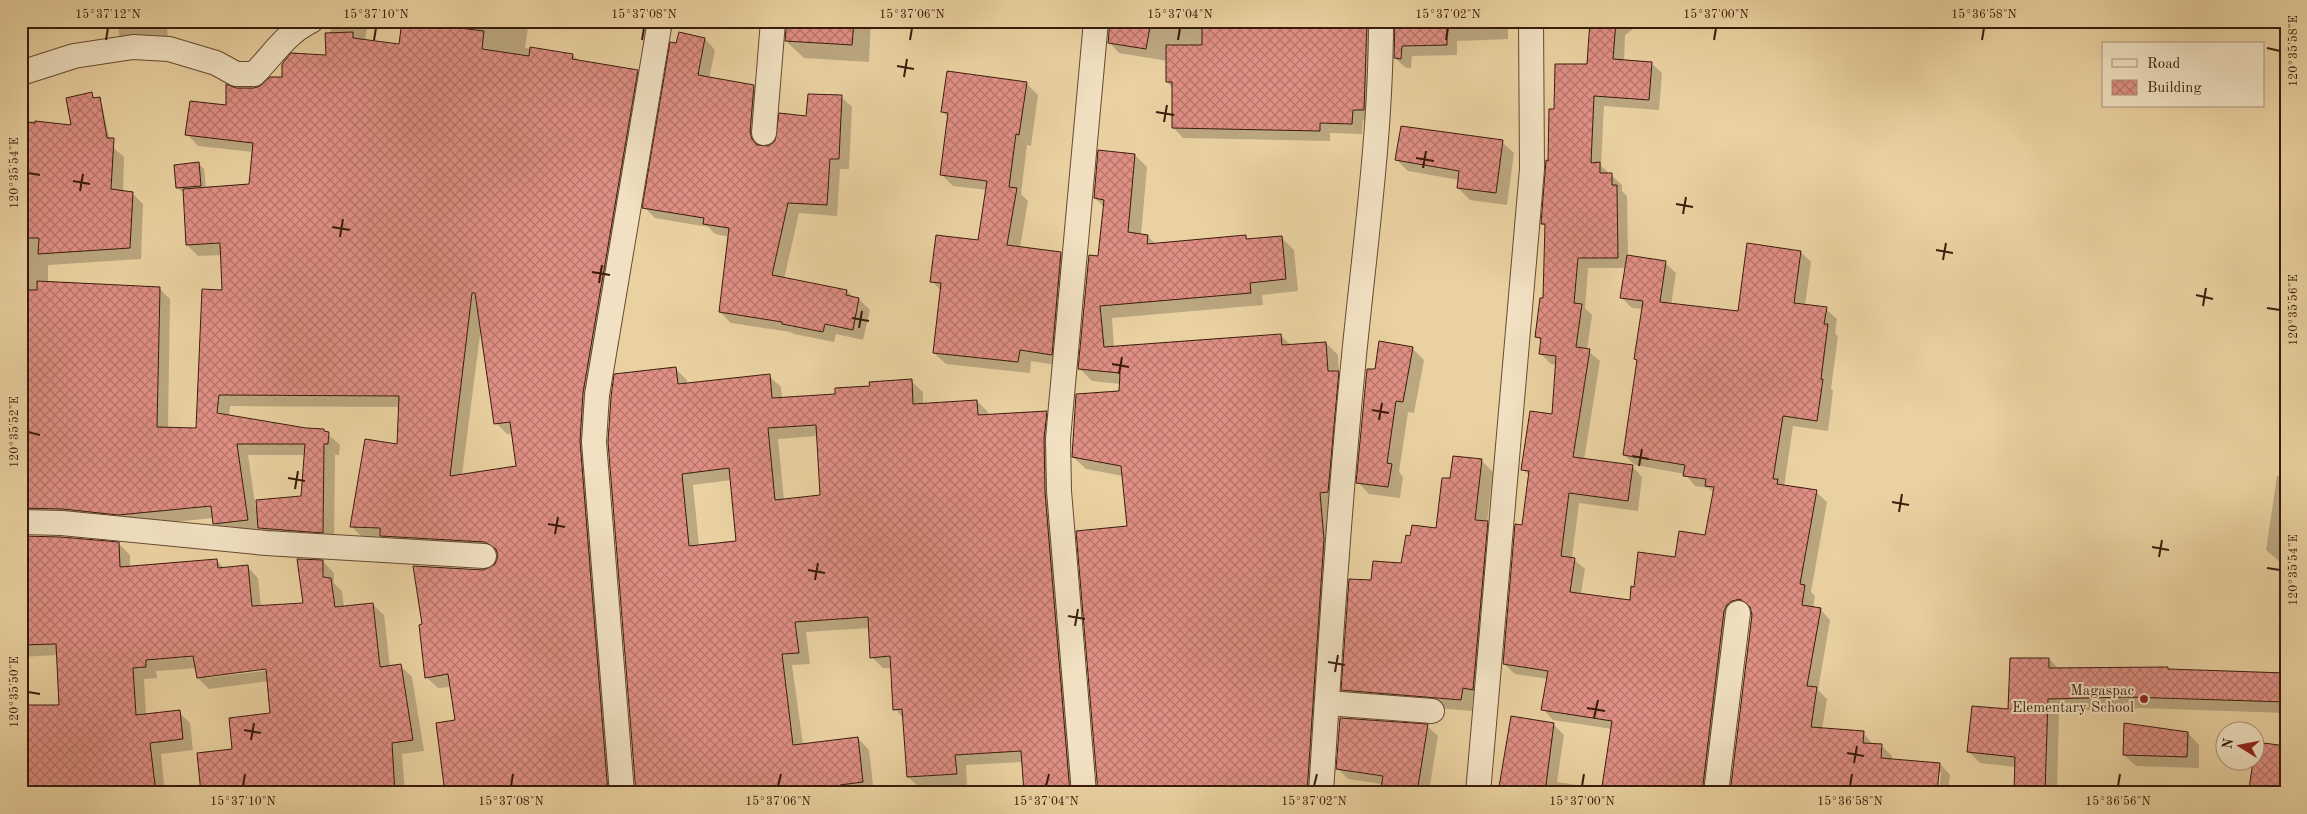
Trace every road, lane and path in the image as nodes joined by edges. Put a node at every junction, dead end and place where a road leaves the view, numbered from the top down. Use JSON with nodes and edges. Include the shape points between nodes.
{"nodes":[{"id":1,"x":311,"y":21,"type":"edge"},
{"id":2,"x":660,"y":21,"type":"edge"},
{"id":3,"x":773,"y":21,"type":"edge"},
{"id":4,"x":1096,"y":21,"type":"edge"},
{"id":5,"x":1381,"y":21,"type":"edge"},
{"id":6,"x":1531,"y":21,"type":"edge"},
{"id":7,"x":21,"y":73,"type":"edge"},
{"id":8,"x":764,"y":133,"type":"dead end"},
{"id":9,"x":21,"y":522,"type":"edge"},
{"id":10,"x":484,"y":556,"type":"dead end"},
{"id":11,"x":1738,"y":613,"type":"dead end"},
{"id":12,"x":1327,"y":703,"type":"junction"},
{"id":13,"x":1432,"y":711,"type":"dead end"},
{"id":14,"x":622,"y":793,"type":"edge"},
{"id":15,"x":1084,"y":793,"type":"edge"},
{"id":16,"x":1321,"y":793,"type":"edge"},
{"id":17,"x":1478,"y":793,"type":"edge"},
{"id":18,"x":1716,"y":793,"type":"edge"}],
"edges":[{"from":1,"to":7,"type":"street","via":[[286,37],[254,74],[236,74],[216,63],[169,49],[133,47],[74,56]]},
{"from":2,"to":14,"type":"street","via":[[597,395],[594,442]]},
{"from":3,"to":8,"type":"street"},
{"from":4,"to":15,"type":"street","via":[[1058,439],[1059,491]]},
{"from":5,"to":12,"type":"street","via":[[1374,180],[1338,531]]},
{"from":6,"to":17,"type":"street","via":[[1532,169]]},
{"from":9,"to":10,"type":"street","via":[[62,523],[266,543]]},
{"from":11,"to":18,"type":"street"},
{"from":12,"to":13,"type":"street"},
{"from":12,"to":16,"type":"street"}]}
